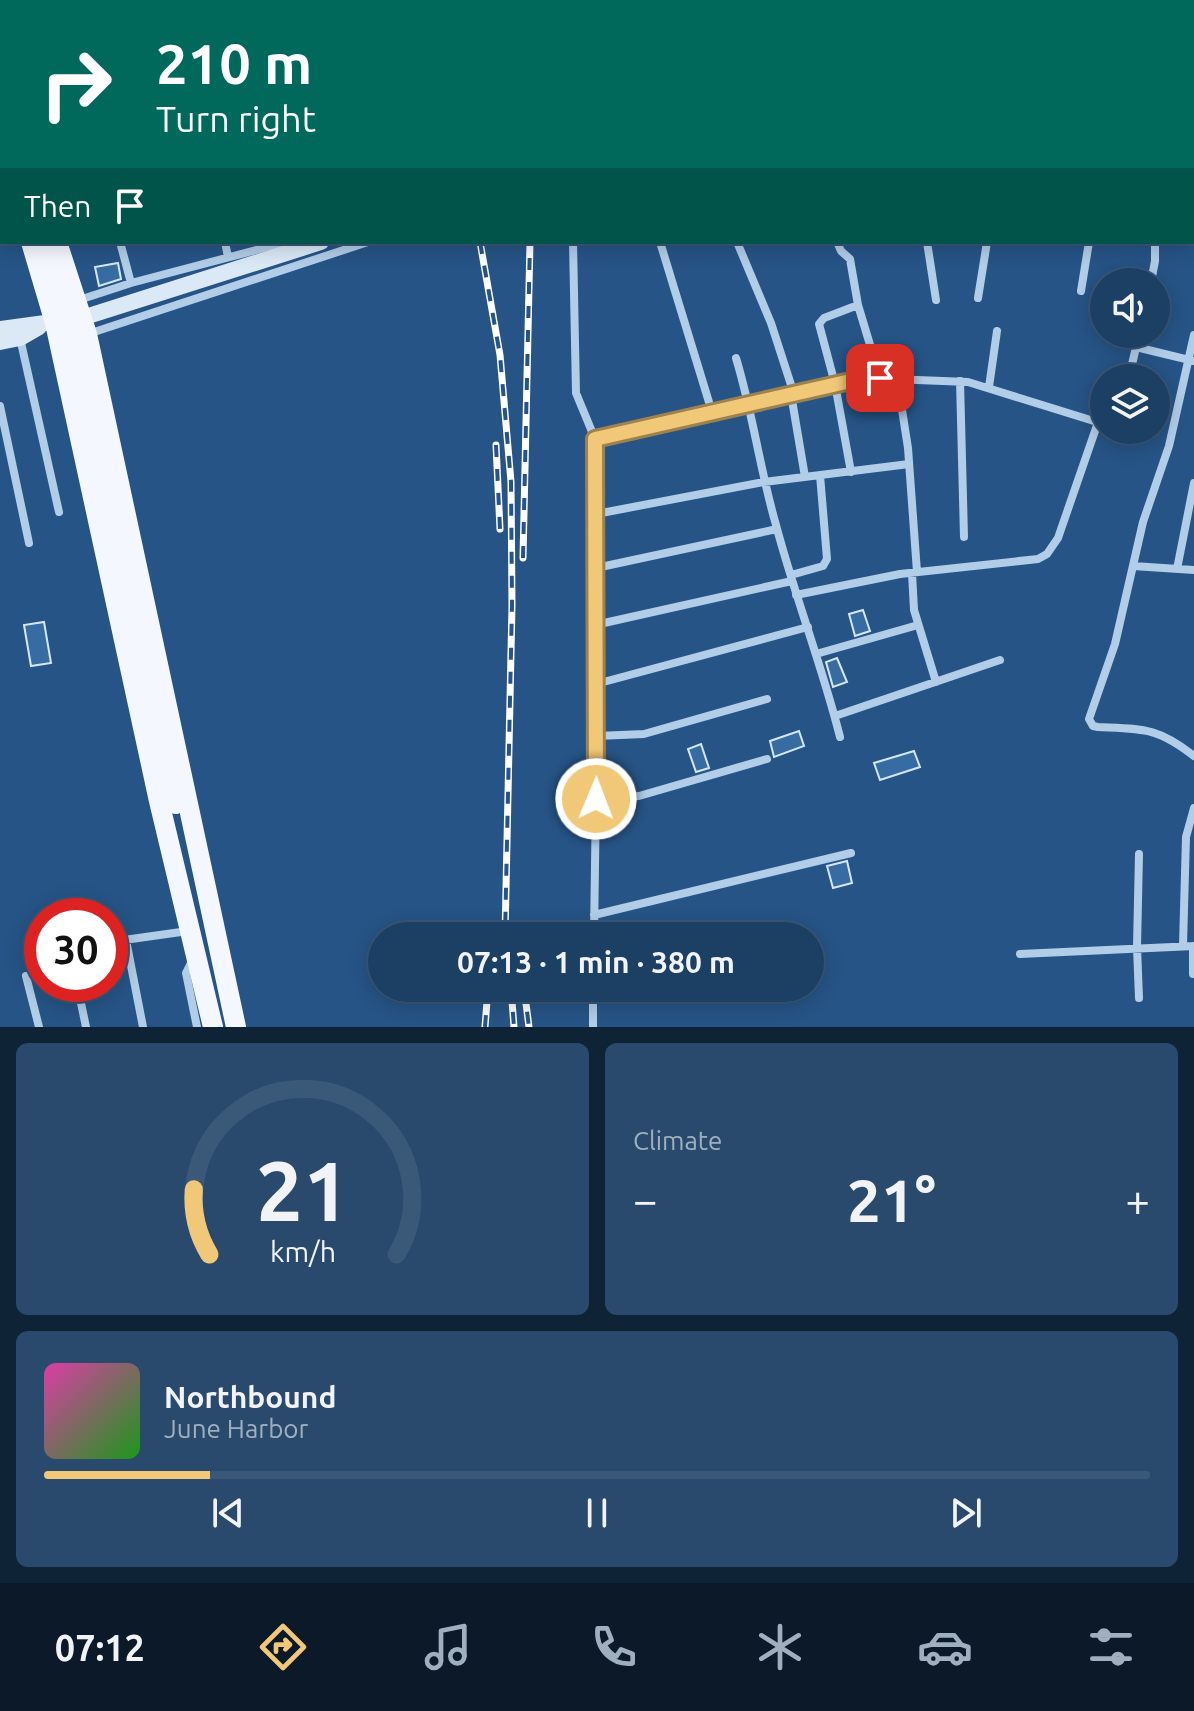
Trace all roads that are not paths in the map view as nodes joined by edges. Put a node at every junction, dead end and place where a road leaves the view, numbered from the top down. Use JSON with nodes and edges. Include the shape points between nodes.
{"nodes":[{"id":1,"x":31,"y":244,"type":"edge"},
{"id":2,"x":46,"y":244,"type":"edge"},
{"id":3,"x":58,"y":244,"type":"edge"},
{"id":4,"x":121,"y":244,"type":"edge"},
{"id":5,"x":225,"y":244,"type":"edge"},
{"id":6,"x":279,"y":244,"type":"edge"},
{"id":7,"x":314,"y":244,"type":"edge"},
{"id":8,"x":360,"y":244,"type":"edge"},
{"id":9,"x":573,"y":244,"type":"edge"},
{"id":10,"x":661,"y":244,"type":"edge"},
{"id":11,"x":738,"y":244,"type":"edge"},
{"id":12,"x":838,"y":244,"type":"edge"},
{"id":13,"x":927,"y":244,"type":"edge"},
{"id":14,"x":987,"y":244,"type":"edge"},
{"id":15,"x":1089,"y":244,"type":"edge"},
{"id":16,"x":1155,"y":244,"type":"edge"},
{"id":17,"x":228,"y":257,"type":"junction"},
{"id":18,"x":1154,"y":268,"type":"edge"},
{"id":19,"x":131,"y":283,"type":"junction"},
{"id":20,"x":1081,"y":291,"type":"dead end"},
{"id":21,"x":978,"y":298,"type":"dead end"},
{"id":22,"x":936,"y":300,"type":"dead end"},
{"id":23,"x":858,"y":305,"type":"junction"},
{"id":24,"x":82,"y":317,"type":"junction"},
{"id":25,"x":49,"y":324,"type":"junction"},
{"id":26,"x":0,"y":329,"type":"edge"},
{"id":27,"x":997,"y":331,"type":"dead end"},
{"id":28,"x":1194,"y":335,"type":"edge"},
{"id":29,"x":20,"y":338,"type":"junction"},
{"id":30,"x":0,"y":342,"type":"edge"},
{"id":31,"x":1140,"y":348,"type":"edge"},
{"id":32,"x":736,"y":358,"type":"dead end"},
{"id":33,"x":1188,"y":360,"type":"edge"},
{"id":34,"x":880,"y":378,"type":"junction"},
{"id":35,"x":897,"y":378,"type":"junction"},
{"id":36,"x":960,"y":381,"type":"junction"},
{"id":37,"x":835,"y":384,"type":"junction"},
{"id":38,"x":989,"y":387,"type":"junction"},
{"id":39,"x":792,"y":394,"type":"junction"},
{"id":40,"x":750,"y":404,"type":"junction"},
{"id":41,"x":0,"y":406,"type":"edge"},
{"id":42,"x":712,"y":412,"type":"junction"},
{"id":43,"x":1090,"y":420,"type":"edge"},
{"id":44,"x":595,"y":439,"type":"junction"},
{"id":45,"x":1090,"y":443,"type":"edge"},
{"id":46,"x":909,"y":464,"type":"junction"},
{"id":47,"x":851,"y":472,"type":"junction"},
{"id":48,"x":820,"y":475,"type":"junction"},
{"id":49,"x":805,"y":477,"type":"junction"},
{"id":50,"x":764,"y":482,"type":"junction"},
{"id":51,"x":1194,"y":483,"type":"edge"},
{"id":52,"x":59,"y":512,"type":"dead end"},
{"id":53,"x":596,"y":514,"type":"junction"},
{"id":54,"x":777,"y":529,"type":"junction"},
{"id":55,"x":964,"y":537,"type":"dead end"},
{"id":56,"x":29,"y":543,"type":"dead end"},
{"id":57,"x":1133,"y":566,"type":"junction"},
{"id":58,"x":596,"y":568,"type":"junction"},
{"id":59,"x":1177,"y":569,"type":"junction"},
{"id":60,"x":1194,"y":570,"type":"edge"},
{"id":61,"x":915,"y":573,"type":"junction"},
{"id":62,"x":792,"y":578,"type":"junction"},
{"id":63,"x":796,"y":595,"type":"junction"},
{"id":64,"x":595,"y":625,"type":"junction"},
{"id":65,"x":918,"y":625,"type":"junction"},
{"id":66,"x":808,"y":627,"type":"junction"},
{"id":67,"x":816,"y":654,"type":"junction"},
{"id":68,"x":1000,"y":660,"type":"dead end"},
{"id":69,"x":936,"y":682,"type":"junction"},
{"id":70,"x":596,"y":684,"type":"junction"},
{"id":71,"x":767,"y":699,"type":"dead end"},
{"id":72,"x":835,"y":716,"type":"junction"},
{"id":73,"x":597,"y":736,"type":"junction"},
{"id":74,"x":840,"y":737,"type":"dead end"},
{"id":75,"x":1194,"y":756,"type":"edge"},
{"id":76,"x":767,"y":759,"type":"dead end"},
{"id":77,"x":596,"y":799,"type":"junction"},
{"id":78,"x":1194,"y":808,"type":"edge"},
{"id":79,"x":851,"y":853,"type":"dead end"},
{"id":80,"x":1139,"y":854,"type":"dead end"},
{"id":81,"x":192,"y":873,"type":"junction"},
{"id":82,"x":207,"y":892,"type":"junction"},
{"id":83,"x":183,"y":894,"type":"junction"},
{"id":84,"x":594,"y":915,"type":"junction"},
{"id":85,"x":594,"y":922,"type":"edge"},
{"id":86,"x":192,"y":930,"type":"junction"},
{"id":87,"x":128,"y":940,"type":"edge"},
{"id":88,"x":1183,"y":945,"type":"junction"},
{"id":89,"x":1194,"y":946,"type":"edge"},
{"id":90,"x":1137,"y":947,"type":"junction"},
{"id":91,"x":128,"y":950,"type":"edge"},
{"id":92,"x":197,"y":953,"type":"junction"},
{"id":93,"x":1020,"y":954,"type":"dead end"},
{"id":94,"x":1193,"y":974,"type":"edge"},
{"id":95,"x":1139,"y":998,"type":"dead end"},
{"id":96,"x":33,"y":1002,"type":"edge"},
{"id":97,"x":81,"y":1002,"type":"edge"},
{"id":98,"x":593,"y":1002,"type":"edge"},
{"id":99,"x":39,"y":1027,"type":"edge"},
{"id":100,"x":86,"y":1027,"type":"edge"},
{"id":101,"x":143,"y":1027,"type":"edge"},
{"id":102,"x":197,"y":1027,"type":"edge"},
{"id":103,"x":213,"y":1027,"type":"edge"},
{"id":104,"x":236,"y":1027,"type":"edge"},
{"id":105,"x":593,"y":1027,"type":"edge"}],
"edges":[{"from":1,"to":25,"type":"main road"},
{"from":2,"to":81,"type":"main road","bridge":true,"via":[[70,329]]},
{"from":3,"to":24,"type":"main road"},
{"from":4,"to":19,"type":"street"},
{"from":5,"to":17,"type":"street"},
{"from":6,"to":17,"type":"street"},
{"from":7,"to":24,"type":"main road"},
{"from":8,"to":24,"type":"street"},
{"from":9,"to":44,"type":"street","via":[[576,393]]},
{"from":10,"to":42,"type":"street"},
{"from":11,"to":39,"type":"street","via":[[771,323]]},
{"from":12,"to":23,"type":"street","via":[[850,259]]},
{"from":13,"to":22,"type":"street"},
{"from":14,"to":21,"type":"street"},
{"from":15,"to":20,"type":"street"},
{"from":16,"to":18,"type":"street"},
{"from":17,"to":19,"type":"street"},
{"from":19,"to":24,"type":"street"},
{"from":23,"to":34,"type":"street"},
{"from":23,"to":37,"type":"street","via":[[819,324]]},
{"from":24,"to":25,"type":"main road"},
{"from":24,"to":82,"type":"main road"},
{"from":25,"to":26,"type":"main road"},
{"from":25,"to":29,"type":"main road"},
{"from":25,"to":83,"type":"main road"},
{"from":27,"to":38,"type":"street"},
{"from":28,"to":33,"type":"street"},
{"from":29,"to":30,"type":"main road"},
{"from":29,"to":52,"type":"street"},
{"from":31,"to":33,"type":"street"},
{"from":32,"to":40,"type":"street"},
{"from":33,"to":57,"type":"street"},
{"from":34,"to":35,"type":"street"},
{"from":34,"to":37,"type":"street"},
{"from":35,"to":36,"type":"street"},
{"from":35,"to":46,"type":"street"},
{"from":36,"to":38,"type":"street"},
{"from":36,"to":55,"type":"street"},
{"from":37,"to":39,"type":"street"},
{"from":37,"to":47,"type":"street"},
{"from":38,"to":43,"type":"street"},
{"from":39,"to":40,"type":"street"},
{"from":39,"to":49,"type":"street"},
{"from":40,"to":42,"type":"street"},
{"from":40,"to":50,"type":"street"},
{"from":41,"to":56,"type":"street"},
{"from":42,"to":44,"type":"street"},
{"from":44,"to":53,"type":"street"},
{"from":45,"to":61,"type":"street","via":[[1058,538],[1047,554]]},
{"from":46,"to":47,"type":"street"},
{"from":46,"to":61,"type":"street"},
{"from":47,"to":48,"type":"street"},
{"from":48,"to":49,"type":"street"},
{"from":48,"to":62,"type":"street","via":[[827,559],[823,566]]},
{"from":49,"to":50,"type":"street"},
{"from":50,"to":53,"type":"street"},
{"from":50,"to":54,"type":"street"},
{"from":51,"to":59,"type":"street"},
{"from":53,"to":58,"type":"street"},
{"from":54,"to":58,"type":"street"},
{"from":54,"to":62,"type":"street"},
{"from":57,"to":59,"type":"street"},
{"from":57,"to":75,"type":"street","via":[[1090,724],[1154,731]]},
{"from":58,"to":64,"type":"street"},
{"from":59,"to":60,"type":"street"},
{"from":61,"to":63,"type":"street"},
{"from":61,"to":65,"type":"street","via":[[912,603]]},
{"from":62,"to":63,"type":"street"},
{"from":62,"to":64,"type":"street"},
{"from":63,"to":66,"type":"street"},
{"from":64,"to":70,"type":"street"},
{"from":65,"to":67,"type":"street"},
{"from":65,"to":69,"type":"street"},
{"from":66,"to":67,"type":"street"},
{"from":66,"to":70,"type":"street"},
{"from":67,"to":72,"type":"street"},
{"from":68,"to":69,"type":"street"},
{"from":69,"to":72,"type":"street"},
{"from":70,"to":73,"type":"street"},
{"from":71,"to":73,"type":"street","via":[[644,734]]},
{"from":72,"to":74,"type":"street"},
{"from":73,"to":77,"type":"street"},
{"from":76,"to":77,"type":"street","via":[[639,796]]},
{"from":77,"to":84,"type":"street"},
{"from":78,"to":88,"type":"street","via":[[1186,837]]},
{"from":79,"to":84,"type":"street"},
{"from":80,"to":90,"type":"street"},
{"from":81,"to":82,"type":"main road"},
{"from":81,"to":83,"type":"main road"},
{"from":82,"to":104,"type":"main road"},
{"from":83,"to":86,"type":"main road"},
{"from":84,"to":85,"type":"street"},
{"from":86,"to":87,"type":"street"},
{"from":86,"to":92,"type":"main road"},
{"from":88,"to":89,"type":"street"},
{"from":88,"to":90,"type":"street"},
{"from":89,"to":94,"type":"street"},
{"from":90,"to":93,"type":"street"},
{"from":90,"to":95,"type":"street"},
{"from":91,"to":101,"type":"street"},
{"from":92,"to":102,"type":"street","via":[[186,973]]},
{"from":92,"to":103,"type":"main road"},
{"from":96,"to":99,"type":"street"},
{"from":97,"to":100,"type":"street"},
{"from":98,"to":105,"type":"street"}]}
